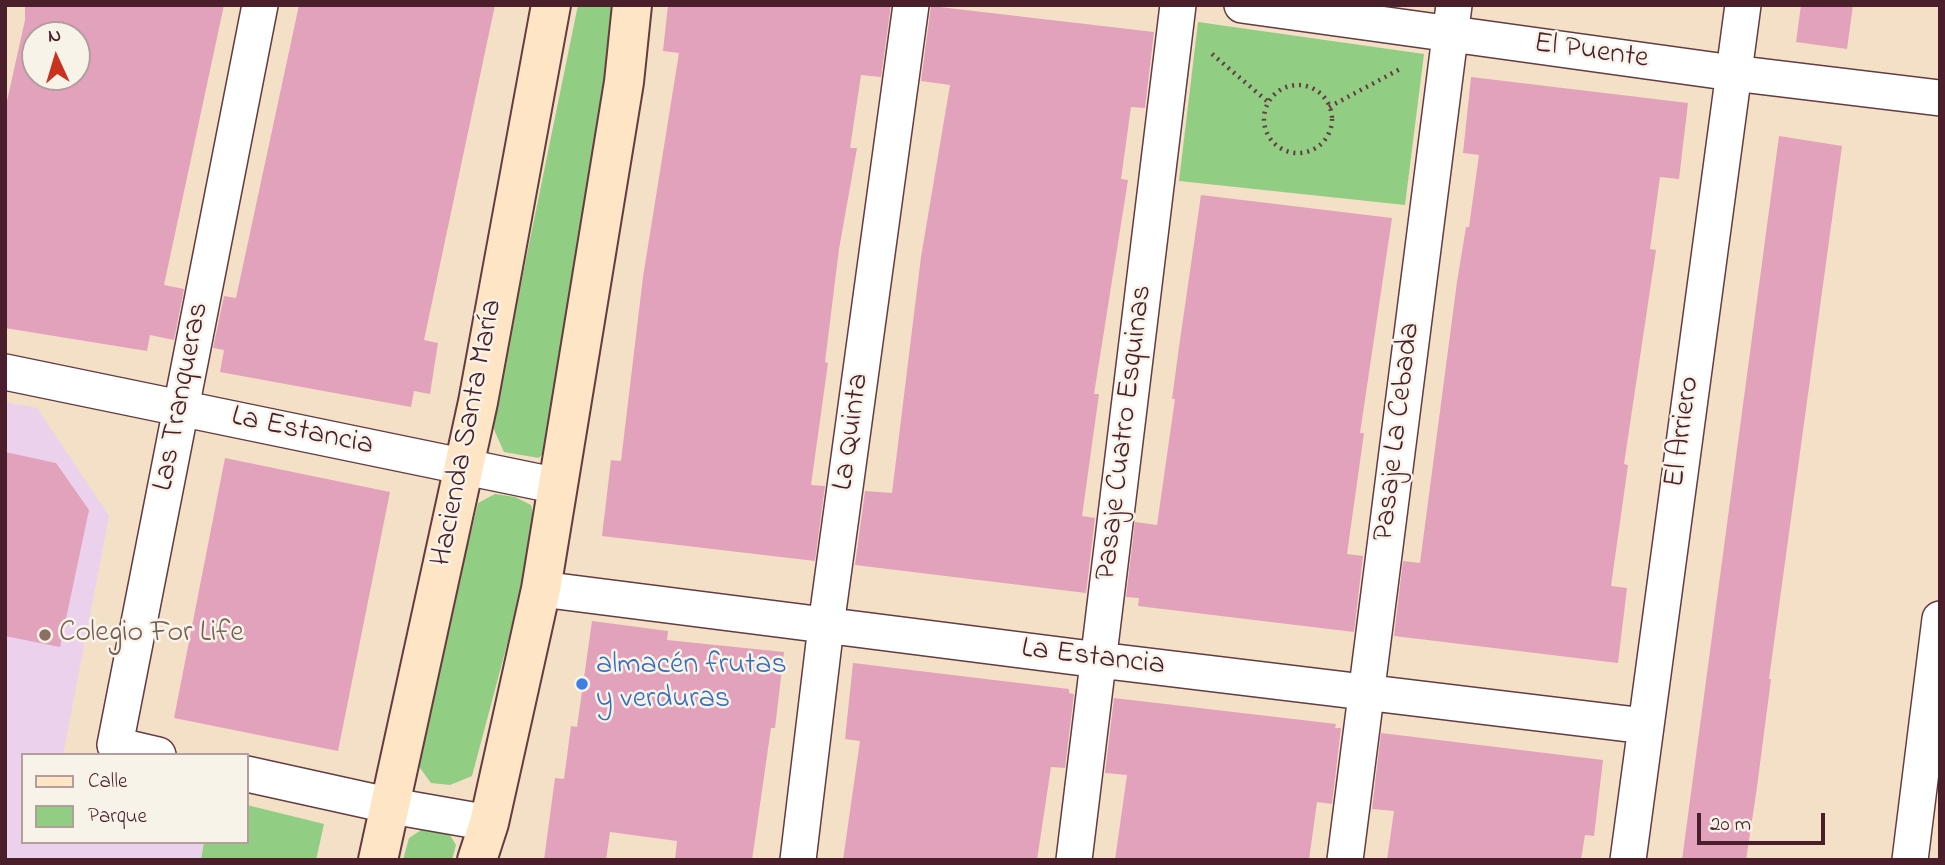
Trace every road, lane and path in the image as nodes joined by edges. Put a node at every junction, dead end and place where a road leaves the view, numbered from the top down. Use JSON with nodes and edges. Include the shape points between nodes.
{"nodes":[{"id":1,"x":260,"y":5,"type":"edge"},
{"id":2,"x":551,"y":5,"type":"edge"},
{"id":3,"x":632,"y":5,"type":"edge"},
{"id":4,"x":911,"y":5,"type":"edge"},
{"id":5,"x":1242,"y":5,"type":"edge"},
{"id":6,"x":1743,"y":5,"type":"edge"},
{"id":7,"x":1177,"y":14,"type":"edge"},
{"id":8,"x":1451,"y":27,"type":"edge"},
{"id":9,"x":1733,"y":73,"type":"junction"},
{"id":10,"x":1940,"y":98,"type":"edge"},
{"id":11,"x":1267,"y":101,"type":"junction"},
{"id":12,"x":1329,"y":107,"type":"junction"},
{"id":13,"x":5,"y":372,"type":"edge"},
{"id":14,"x":181,"y":408,"type":"junction"},
{"id":15,"x":464,"y":466,"type":"junction"},
{"id":16,"x":558,"y":486,"type":"junction"},
{"id":17,"x":541,"y":589,"type":"junction"},
{"id":18,"x":826,"y":626,"type":"junction"},
{"id":19,"x":1939,"y":636,"type":"edge"},
{"id":20,"x":1099,"y":660,"type":"junction"},
{"id":21,"x":1365,"y":692,"type":"junction"},
{"id":22,"x":1644,"y":726,"type":"junction"},
{"id":23,"x":149,"y":753,"type":"edge"},
{"id":24,"x":248,"y":774,"type":"edge"},
{"id":25,"x":392,"y":806,"type":"junction"},
{"id":26,"x":489,"y":823,"type":"junction"},
{"id":27,"x":378,"y":860,"type":"edge"},
{"id":28,"x":477,"y":860,"type":"edge"},
{"id":29,"x":797,"y":860,"type":"edge"},
{"id":30,"x":1074,"y":860,"type":"edge"},
{"id":31,"x":1345,"y":860,"type":"edge"},
{"id":32,"x":1628,"y":860,"type":"edge"},
{"id":33,"x":1910,"y":860,"type":"edge"}],
"edges":[{"from":1,"to":14,"type":"street","name":"Las Tranqueras"},
{"from":2,"to":15,"type":"street","name":"Hacienda Santa María"},
{"from":3,"to":16,"type":"street","via":[[624,82]]},
{"from":4,"to":18,"type":"street","name":"La Quinta"},
{"from":5,"to":8,"type":"street","name":"El Puente"},
{"from":6,"to":9,"type":"street","name":"El Arriero"},
{"from":7,"to":11,"type":"path"},
{"from":7,"to":20,"type":"street","name":"Pasaje Cuatro Esquinas"},
{"from":8,"to":9,"type":"street","name":"El Puente"},
{"from":8,"to":12,"type":"path"},
{"from":8,"to":21,"type":"street","name":"Pasaje La Cebada"},
{"from":9,"to":10,"type":"street","name":"El Puente"},
{"from":9,"to":22,"type":"street","name":"El Arriero"},
{"from":11,"to":12,"type":"path","via":[[1283,87],[1305,85],[1324,96]]},
{"from":11,"to":12,"type":"path","via":[[1263,123],[1272,142],[1290,154],[1312,151],[1328,137],[1333,115]]},
{"from":13,"to":14,"type":"street","name":"La Estancia"},
{"from":14,"to":15,"type":"street","name":"La Estancia"},
{"from":14,"to":23,"type":"street","name":"Las Tranqueras","via":[[115,745]]},
{"from":15,"to":16,"type":"street","name":"La Estancia"},
{"from":15,"to":25,"type":"street","name":"Hacienda Santa María"},
{"from":16,"to":17,"type":"street"},
{"from":17,"to":18,"type":"street","name":"La Estancia"},
{"from":17,"to":26,"type":"street"},
{"from":18,"to":20,"type":"street","name":"La Estancia"},
{"from":18,"to":29,"type":"street","name":"La Quinta"},
{"from":19,"to":33,"type":"street"},
{"from":20,"to":21,"type":"street","name":"La Estancia"},
{"from":20,"to":30,"type":"street","name":"Pasaje Cuatro Esquinas"},
{"from":21,"to":22,"type":"street","name":"La Estancia"},
{"from":21,"to":31,"type":"street","name":"Pasaje La Cebada"},
{"from":22,"to":32,"type":"street","name":"El Arriero"},
{"from":24,"to":25,"type":"street"},
{"from":25,"to":26,"type":"street"},
{"from":25,"to":27,"type":"street","name":"Hacienda Santa María"},
{"from":26,"to":28,"type":"street"}]}
